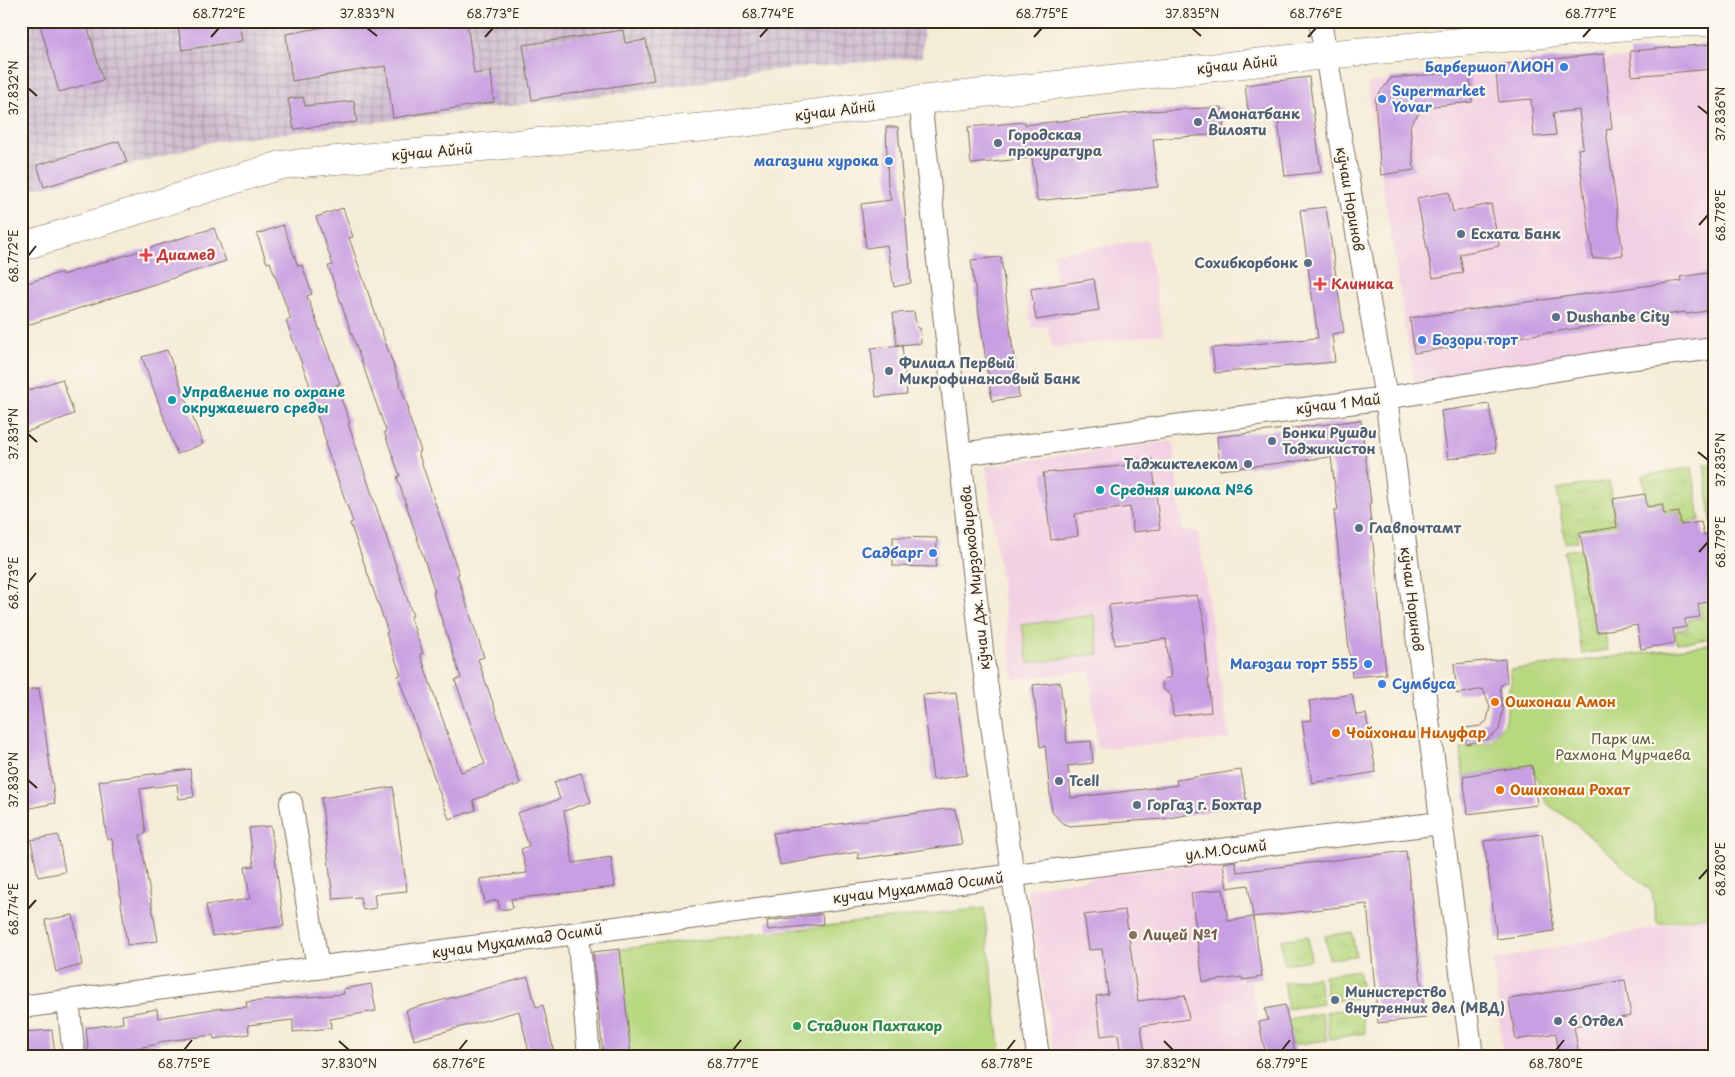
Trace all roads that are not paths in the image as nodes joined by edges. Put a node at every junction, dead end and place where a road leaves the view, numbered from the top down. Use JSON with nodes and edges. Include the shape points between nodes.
{"nodes":[{"id":1,"x":1320,"y":21,"type":"edge"},
{"id":2,"x":1661,"y":22,"type":"edge"},
{"id":3,"x":1714,"y":22,"type":"edge"},
{"id":4,"x":1325,"y":55,"type":"junction"},
{"id":5,"x":920,"y":100,"type":"junction"},
{"id":6,"x":21,"y":247,"type":"edge"},
{"id":7,"x":1714,"y":348,"type":"edge"},
{"id":8,"x":1386,"y":398,"type":"junction"},
{"id":9,"x":961,"y":454,"type":"junction"},
{"id":10,"x":291,"y":803,"type":"dead end"},
{"id":11,"x":1441,"y":822,"type":"junction"},
{"id":12,"x":1012,"y":877,"type":"junction"},
{"id":13,"x":578,"y":933,"type":"junction"},
{"id":14,"x":318,"y":968,"type":"junction"},
{"id":15,"x":68,"y":1001,"type":"junction"},
{"id":16,"x":21,"y":1007,"type":"edge"},
{"id":17,"x":74,"y":1056,"type":"edge"},
{"id":18,"x":589,"y":1056,"type":"edge"},
{"id":19,"x":1038,"y":1056,"type":"edge"},
{"id":20,"x":1472,"y":1056,"type":"edge"}],
"edges":[{"from":1,"to":4,"type":"street","name":"кӯчаи Норинов"},
{"from":2,"to":3,"type":"main road","name":"кӯчаи Айнӣ"},
{"from":2,"to":4,"type":"main road","name":"кӯчаи Айнӣ"},
{"from":4,"to":5,"type":"main road","name":"кӯчаи Айнӣ"},
{"from":4,"to":8,"type":"street","name":"кӯчаи Норинов"},
{"from":5,"to":6,"type":"main road","name":"кӯчаи Айнӣ","via":[[718,126],[281,165]]},
{"from":5,"to":9,"type":"street","name":"кӯчаи Дж. Мирзокодирова"},
{"from":7,"to":8,"type":"street","name":"кӯчаи 1 Май","via":[[1611,361]]},
{"from":8,"to":9,"type":"street","name":"кӯчаи 1 Май"},
{"from":8,"to":11,"type":"street","name":"кӯчаи Норинов"},
{"from":9,"to":12,"type":"street","name":"кӯчаи Дж. Мирзокодирова","via":[[983,660]]},
{"from":10,"to":14,"type":"street"},
{"from":11,"to":12,"type":"street","name":"ул.М.Осимй"},
{"from":11,"to":20,"type":"street","name":"кӯчаи Норинов"},
{"from":12,"to":13,"type":"street","name":"кучаи Муҳаммад Осимй"},
{"from":12,"to":19,"type":"street","name":"кӯчаи Дж. Мирзокодирова"},
{"from":13,"to":14,"type":"street","name":"кучаи Муҳаммад Осимй"},
{"from":13,"to":18,"type":"street"},
{"from":14,"to":15,"type":"street","name":"кучаи Муҳаммад Осимй"},
{"from":15,"to":16,"type":"street","name":"кучаи Муҳаммад Осимй"},
{"from":15,"to":17,"type":"street"}]}
